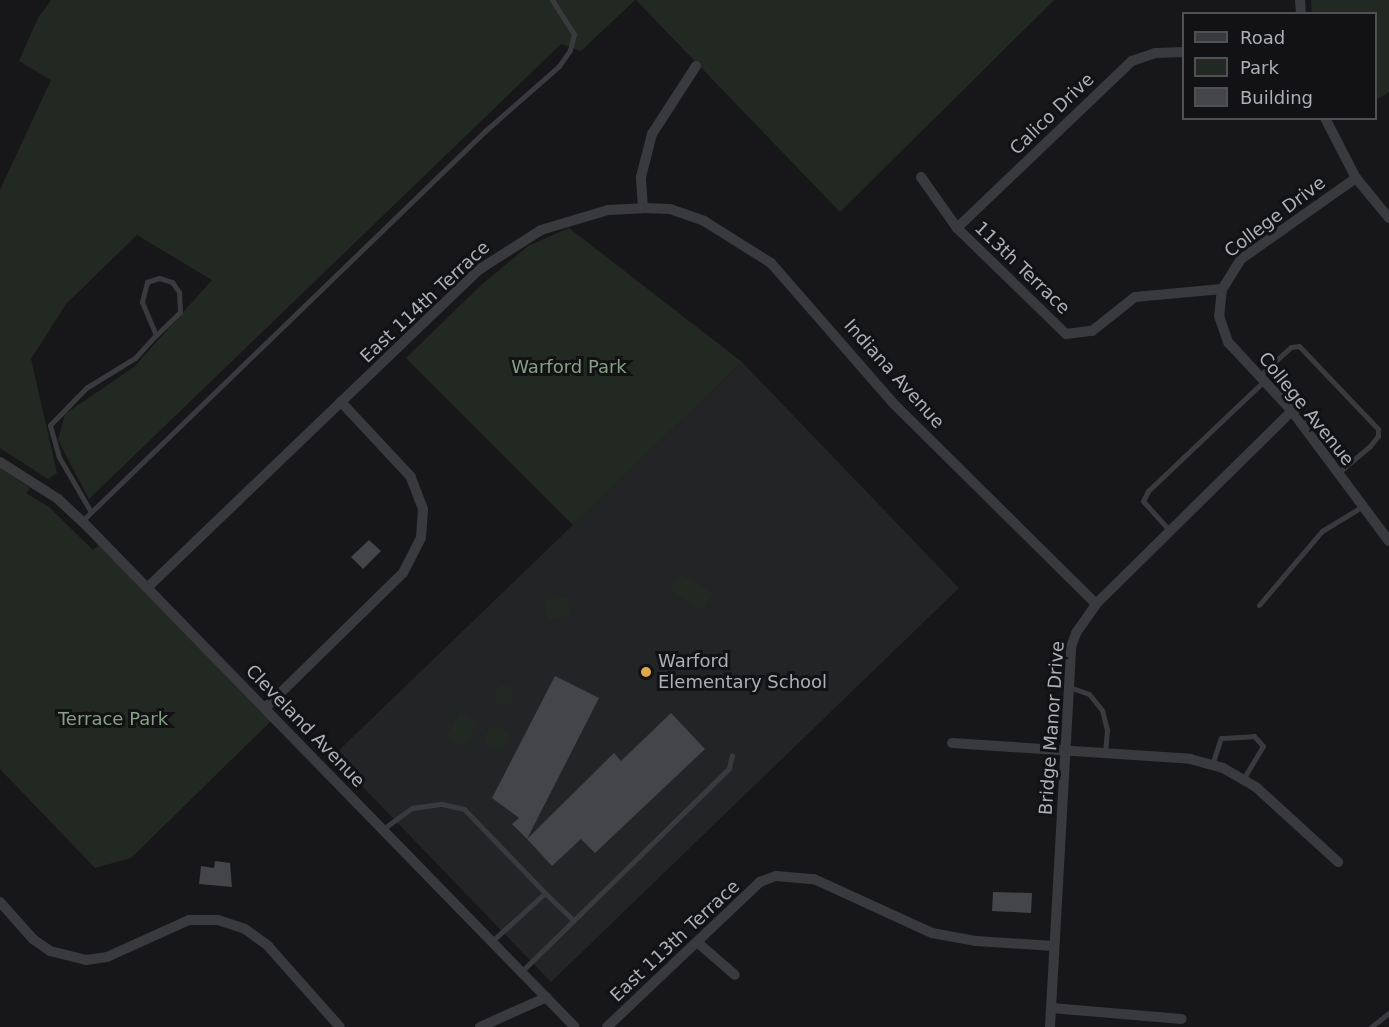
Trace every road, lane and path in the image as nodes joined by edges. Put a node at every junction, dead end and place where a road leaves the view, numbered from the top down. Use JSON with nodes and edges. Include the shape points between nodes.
{"nodes":[{"id":1,"x":552,"y":0,"type":"edge"},
{"id":2,"x":1182,"y":52,"type":"edge"},
{"id":3,"x":696,"y":66,"type":"dead end"},
{"id":4,"x":1326,"y":120,"type":"edge"},
{"id":5,"x":921,"y":177,"type":"dead end"},
{"id":6,"x":1356,"y":178,"type":"junction"},
{"id":7,"x":644,"y":208,"type":"junction"},
{"id":8,"x":1389,"y":218,"type":"edge"},
{"id":9,"x":957,"y":228,"type":"junction"},
{"id":10,"x":1221,"y":289,"type":"junction"},
{"id":11,"x":156,"y":334,"type":"junction"},
{"id":12,"x":1262,"y":379,"type":"junction"},
{"id":13,"x":341,"y":402,"type":"junction"},
{"id":14,"x":1292,"y":411,"type":"junction"},
{"id":15,"x":0,"y":462,"type":"edge"},
{"id":16,"x":1338,"y":473,"type":"junction"},
{"id":17,"x":1363,"y":507,"type":"junction"},
{"id":18,"x":91,"y":512,"type":"junction"},
{"id":19,"x":82,"y":520,"type":"junction"},
{"id":20,"x":1170,"y":531,"type":"junction"},
{"id":21,"x":1389,"y":540,"type":"edge"},
{"id":22,"x":148,"y":587,"type":"junction"},
{"id":23,"x":1096,"y":604,"type":"junction"},
{"id":24,"x":1259,"y":605,"type":"dead end"},
{"id":25,"x":1069,"y":687,"type":"junction"},
{"id":26,"x":265,"y":708,"type":"junction"},
{"id":27,"x":952,"y":743,"type":"dead end"},
{"id":28,"x":1065,"y":753,"type":"junction"},
{"id":29,"x":732,"y":755,"type":"dead end"},
{"id":30,"x":1104,"y":755,"type":"junction"},
{"id":31,"x":1212,"y":765,"type":"junction"},
{"id":32,"x":1243,"y":779,"type":"junction"},
{"id":33,"x":383,"y":829,"type":"junction"},
{"id":34,"x":1338,"y":862,"type":"dead end"},
{"id":35,"x":545,"y":893,"type":"junction"},
{"id":36,"x":0,"y":902,"type":"edge"},
{"id":37,"x":574,"y":921,"type":"junction"},
{"id":38,"x":492,"y":941,"type":"junction"},
{"id":39,"x":697,"y":942,"type":"junction"},
{"id":40,"x":1054,"y":946,"type":"junction"},
{"id":41,"x":522,"y":971,"type":"junction"},
{"id":42,"x":735,"y":975,"type":"dead end"},
{"id":43,"x":547,"y":997,"type":"junction"},
{"id":44,"x":1051,"y":1008,"type":"junction"},
{"id":45,"x":1389,"y":1013,"type":"edge"},
{"id":46,"x":1182,"y":1019,"type":"dead end"},
{"id":47,"x":340,"y":1027,"type":"edge"},
{"id":48,"x":480,"y":1027,"type":"edge"},
{"id":49,"x":575,"y":1027,"type":"edge"},
{"id":50,"x":608,"y":1027,"type":"edge"},
{"id":51,"x":1050,"y":1027,"type":"edge"},
{"id":52,"x":1371,"y":1027,"type":"edge"}],
"edges":[{"from":1,"to":18,"type":"lane","via":[[574,34],[570,50],[559,66],[485,131]]},
{"from":2,"to":9,"type":"street","name":"Calico Drive","via":[[1155,53],[1132,61]]},
{"from":3,"to":7,"type":"street","via":[[652,134],[641,177]]},
{"from":4,"to":6,"type":"street"},
{"from":5,"to":9,"type":"street","name":"113th Terrace"},
{"from":6,"to":8,"type":"street"},
{"from":6,"to":10,"type":"street","name":"College Drive","via":[[1241,259]]},
{"from":7,"to":13,"type":"street","name":"East 114th Terrace","via":[[574,218],[510,247],[480,269]]},
{"from":7,"to":23,"type":"street","name":"Indiana Avenue","via":[[670,209],[704,221],[771,263],[894,404]]},
{"from":9,"to":10,"type":"street","name":"113th Terrace","via":[[1066,334],[1092,331],[1136,297]]},
{"from":10,"to":12,"type":"street","name":"College Avenue","via":[[1219,316],[1228,342]]},
{"from":11,"to":11,"type":"lane","via":[[143,295],[147,282],[159,278],[172,282],[179,292],[180,312]]},
{"from":11,"to":18,"type":"lane","via":[[135,358],[86,388],[50,425],[59,457]]},
{"from":12,"to":14,"type":"street","name":"College Avenue"},
{"from":12,"to":16,"type":"lane","via":[[1291,347],[1299,346],[1378,429],[1370,446]]},
{"from":12,"to":20,"type":"lane","via":[[1148,491],[1143,501]]},
{"from":13,"to":22,"type":"street","name":"East 114th Terrace"},
{"from":13,"to":26,"type":"street","via":[[411,477],[423,509],[421,538],[403,573]]},
{"from":14,"to":16,"type":"street","name":"College Avenue"},
{"from":14,"to":20,"type":"street","name":"Bridge Manor Drive"},
{"from":15,"to":19,"type":"street","name":"Cleveland Avenue","via":[[58,499]]},
{"from":16,"to":17,"type":"street","name":"College Avenue"},
{"from":17,"to":21,"type":"street","name":"College Avenue"},
{"from":17,"to":24,"type":"lane","via":[[1322,531]]},
{"from":18,"to":19,"type":"lane"},
{"from":19,"to":22,"type":"street","name":"Cleveland Avenue"},
{"from":20,"to":23,"type":"street","name":"Bridge Manor Drive"},
{"from":22,"to":26,"type":"street","name":"Cleveland Avenue"},
{"from":23,"to":25,"type":"street","name":"Bridge Manor Drive","via":[[1071,647]]},
{"from":25,"to":28,"type":"street","name":"Bridge Manor Drive"},
{"from":25,"to":30,"type":"lane","via":[[1089,694],[1102,710],[1107,730]]},
{"from":26,"to":33,"type":"street","name":"Cleveland Avenue"},
{"from":27,"to":28,"type":"street"},
{"from":28,"to":30,"type":"street"},
{"from":28,"to":40,"type":"street","name":"Bridge Manor Drive"},
{"from":29,"to":37,"type":"lane","via":[[729,768]]},
{"from":30,"to":31,"type":"street","via":[[1190,759]]},
{"from":31,"to":32,"type":"street"},
{"from":31,"to":32,"type":"lane","via":[[1221,738],[1254,736],[1263,746]]},
{"from":32,"to":34,"type":"street"},
{"from":33,"to":35,"type":"lane","via":[[412,808],[442,804],[464,809]]},
{"from":33,"to":38,"type":"street","name":"Cleveland Avenue"},
{"from":35,"to":37,"type":"lane"},
{"from":35,"to":38,"type":"lane"},
{"from":36,"to":47,"type":"street","via":[[33,939],[50,951],[86,960],[107,957],[189,920],[218,920],[245,929],[268,946]]},
{"from":37,"to":41,"type":"lane"},
{"from":38,"to":41,"type":"street","name":"Cleveland Avenue"},
{"from":39,"to":40,"type":"street","name":"East 113th Terrace","via":[[765,880],[792,874],[814,879],[932,933],[976,941]]},
{"from":39,"to":42,"type":"street"},
{"from":39,"to":50,"type":"street","name":"East 113th Terrace"},
{"from":40,"to":44,"type":"street","name":"Bridge Manor Drive"},
{"from":41,"to":43,"type":"street","name":"Cleveland Avenue"},
{"from":43,"to":48,"type":"street"},
{"from":43,"to":49,"type":"street","name":"Cleveland Avenue"},
{"from":44,"to":46,"type":"street"},
{"from":44,"to":51,"type":"street","name":"Bridge Manor Drive"},
{"from":45,"to":52,"type":"lane"}]}
